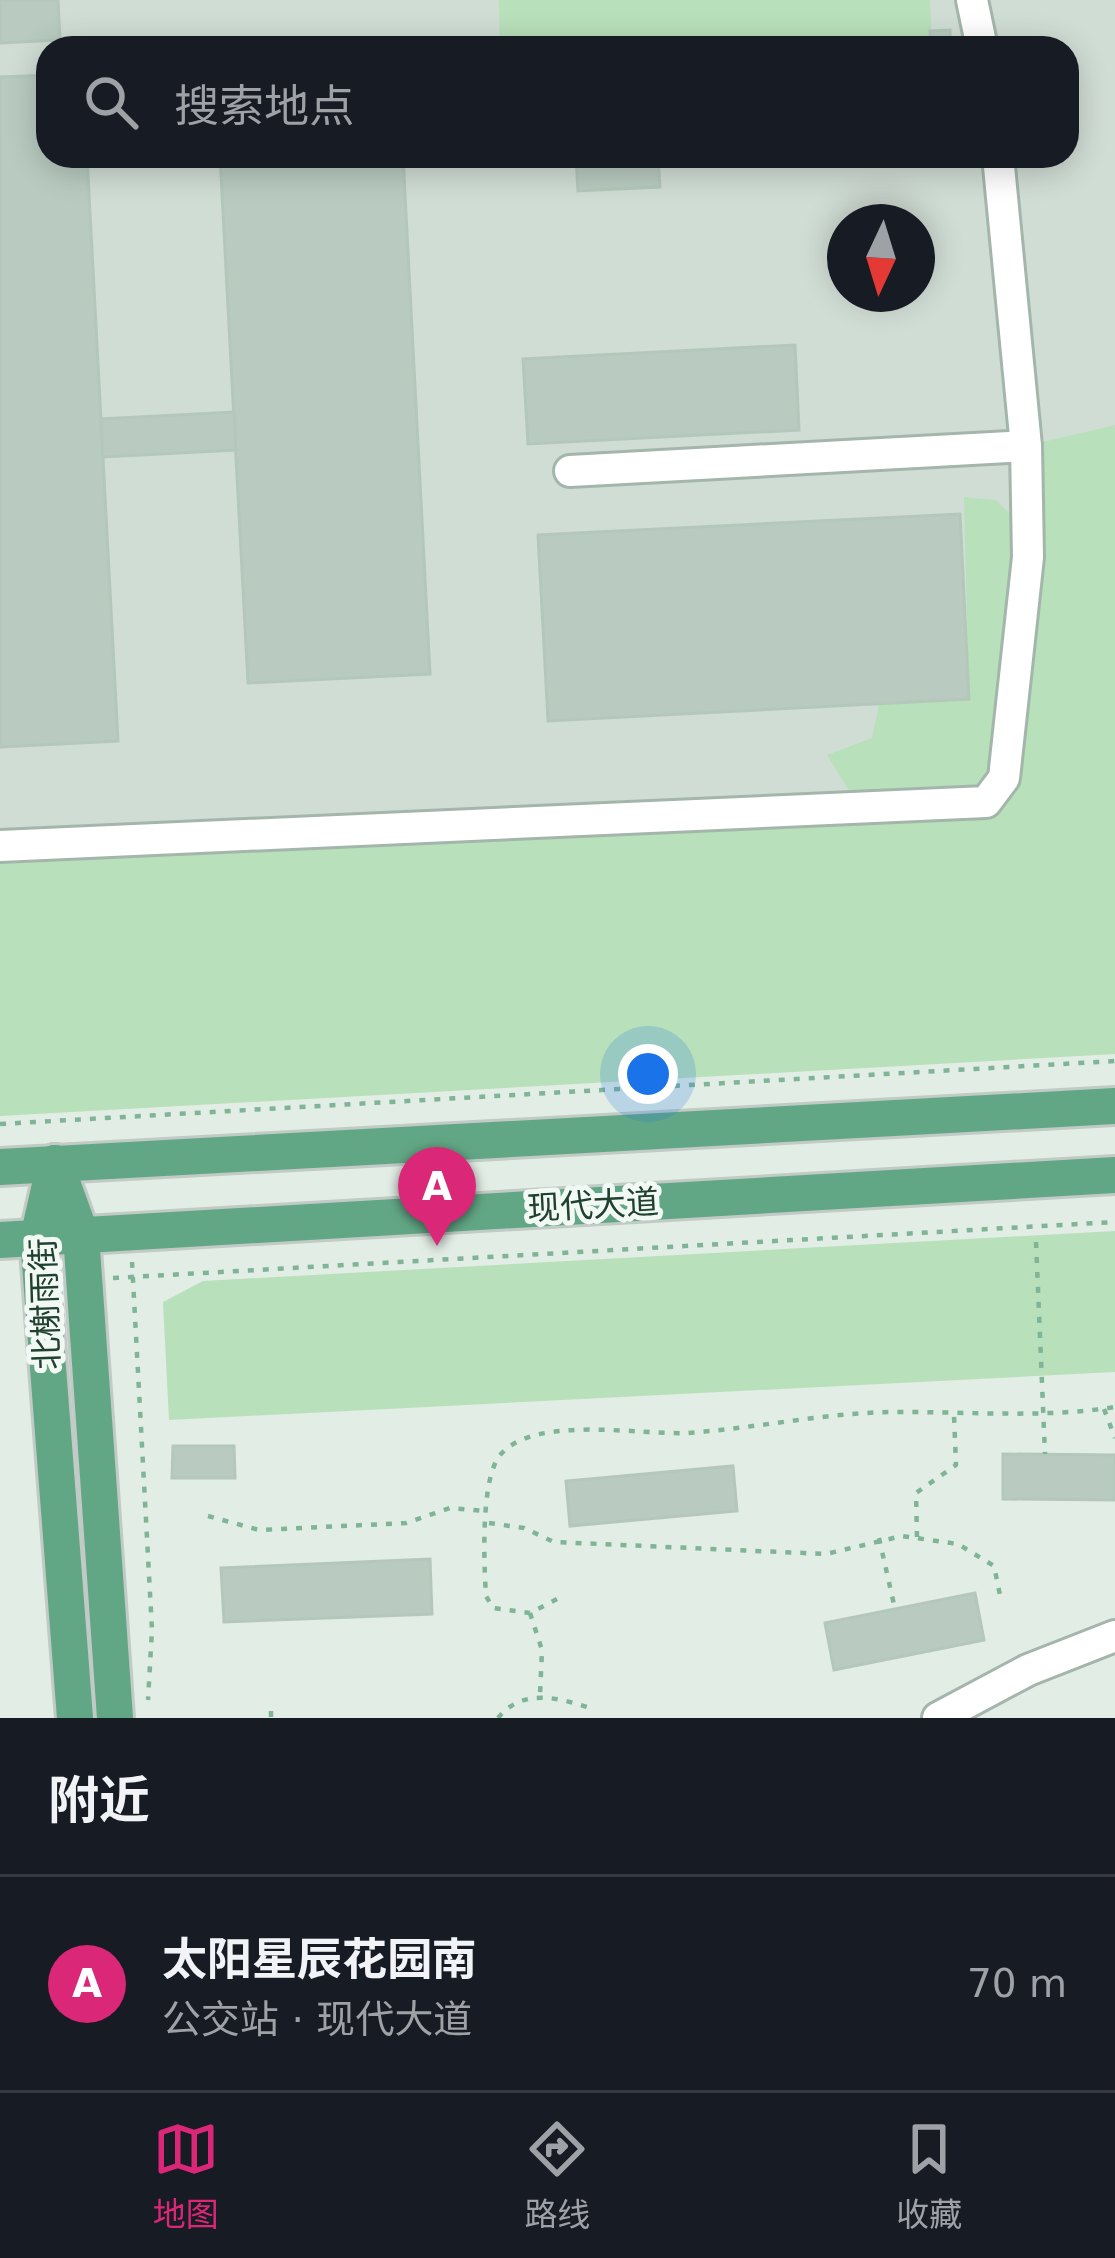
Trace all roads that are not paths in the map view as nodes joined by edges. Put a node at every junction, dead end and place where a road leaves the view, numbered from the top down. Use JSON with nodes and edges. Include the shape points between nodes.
{"nodes":[{"id":1,"x":972,"y":0,"type":"edge"},
{"id":2,"x":980,"y":36,"type":"edge"},
{"id":3,"x":999,"y":168,"type":"edge"},
{"id":4,"x":1026,"y":446,"type":"junction"},
{"id":5,"x":570,"y":471,"type":"dead end"},
{"id":6,"x":0,"y":846,"type":"edge"},
{"id":7,"x":1115,"y":1106,"type":"edge"},
{"id":8,"x":55,"y":1163,"type":"junction"},
{"id":9,"x":0,"y":1167,"type":"edge"},
{"id":10,"x":1115,"y":1175,"type":"edge"},
{"id":11,"x":81,"y":1234,"type":"junction"},
{"id":12,"x":38,"y":1238,"type":"junction"},
{"id":13,"x":0,"y":1240,"type":"edge"},
{"id":14,"x":1115,"y":1636,"type":"edge"},
{"id":15,"x":75,"y":1718,"type":"edge"},
{"id":16,"x":115,"y":1718,"type":"edge"},
{"id":17,"x":938,"y":1718,"type":"edge"}],
"edges":[{"from":1,"to":2,"type":"street"},
{"from":3,"to":4,"type":"street"},
{"from":4,"to":5,"type":"street"},
{"from":4,"to":6,"type":"street","via":[[1022,642],[1004,778],[986,802]]},
{"from":7,"to":8,"type":"main road"},
{"from":8,"to":9,"type":"main road"},
{"from":8,"to":11,"type":"main road","name":"北榭雨街"},
{"from":8,"to":12,"type":"main road","name":"北榭雨街"},
{"from":10,"to":11,"type":"main road","name":"现代大道"},
{"from":11,"to":12,"type":"main road","name":"现代大道"},
{"from":11,"to":16,"type":"main road","name":"北榭雨街"},
{"from":12,"to":13,"type":"main road","name":"现代大道"},
{"from":12,"to":15,"type":"main road","name":"北榭雨街"},
{"from":14,"to":17,"type":"street"}]}
